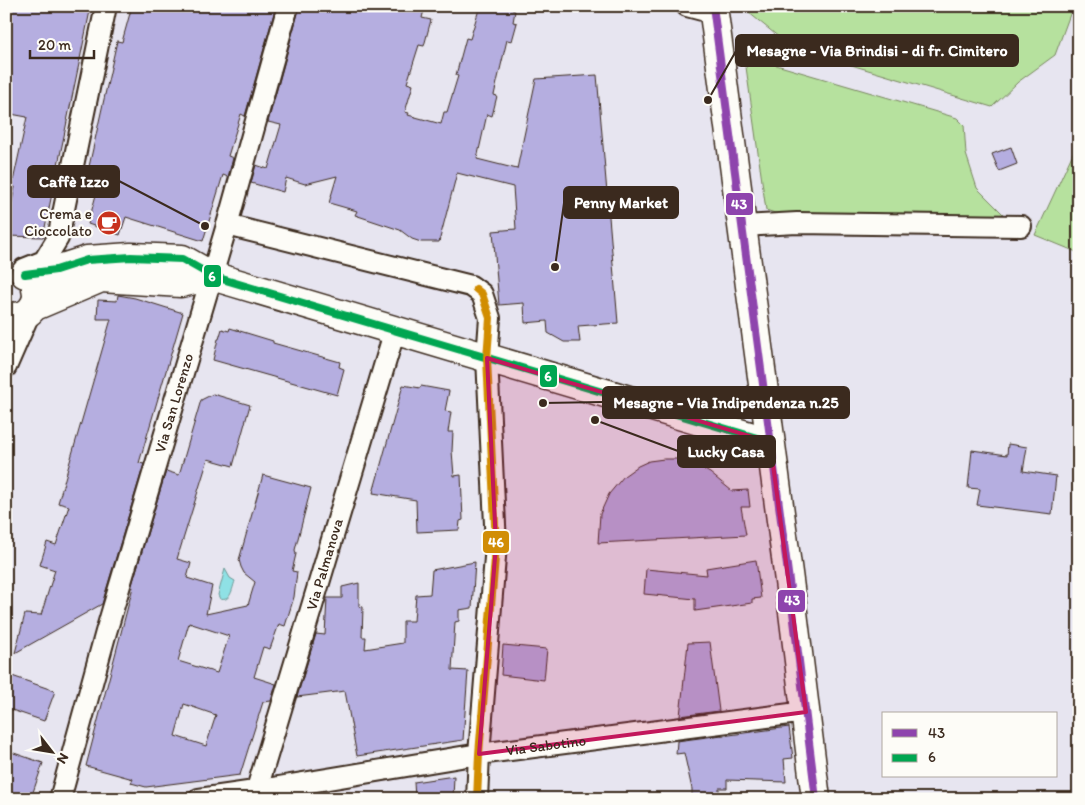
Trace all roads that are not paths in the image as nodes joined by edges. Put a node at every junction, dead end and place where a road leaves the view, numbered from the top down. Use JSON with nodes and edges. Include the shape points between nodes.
{"nodes":[{"id":1,"x":106,"y":6,"type":"edge"},
{"id":2,"x":288,"y":6,"type":"edge"},
{"id":3,"x":688,"y":6,"type":"edge"},
{"id":4,"x":713,"y":10,"type":"edge"},
{"id":5,"x":227,"y":225,"type":"junction"},
{"id":6,"x":742,"y":226,"type":"junction"},
{"id":7,"x":1021,"y":226,"type":"dead end"},
{"id":8,"x":13,"y":273,"type":"edge"},
{"id":9,"x":212,"y":276,"type":"junction"},
{"id":10,"x":24,"y":311,"type":"edge"},
{"id":11,"x":395,"y":330,"type":"junction"},
{"id":12,"x":487,"y":358,"type":"junction"},
{"id":13,"x":6,"y":367,"type":"edge"},
{"id":14,"x":770,"y":442,"type":"junction"},
{"id":15,"x":806,"y":712,"type":"junction"},
{"id":16,"x":479,"y":754,"type":"junction"},
{"id":17,"x":255,"y":795,"type":"edge"},
{"id":18,"x":60,"y":799,"type":"edge"},
{"id":19,"x":199,"y":799,"type":"edge"},
{"id":20,"x":477,"y":799,"type":"edge"},
{"id":21,"x":816,"y":799,"type":"edge"}],
"edges":[{"from":1,"to":8,"type":"street","via":[[58,238],[44,261]]},
{"from":2,"to":5,"type":"street","name":"Via San Lorenzo"},
{"from":3,"to":4,"type":"street"},
{"from":4,"to":6,"type":"main road"},
{"from":5,"to":9,"type":"street","name":"Via San Lorenzo"},
{"from":5,"to":12,"type":"street","via":[[471,286],[482,294],[490,318]]},
{"from":6,"to":7,"type":"street","via":[[797,223]]},
{"from":6,"to":14,"type":"main road"},
{"from":8,"to":9,"type":"main road","via":[[56,270],[87,260],[131,258],[182,259]]},
{"from":8,"to":10,"type":"main road","via":[[31,278],[35,284],[37,299]]},
{"from":9,"to":10,"type":"main road","via":[[181,283],[101,278]]},
{"from":9,"to":11,"type":"main road"},
{"from":9,"to":18,"type":"street","name":"Via San Lorenzo"},
{"from":10,"to":13,"type":"street"},
{"from":11,"to":12,"type":"main road"},
{"from":11,"to":17,"type":"street","name":"Via Palmanova"},
{"from":12,"to":14,"type":"main road"},
{"from":12,"to":16,"type":"street","via":[[496,545]]},
{"from":14,"to":15,"type":"main road"},
{"from":15,"to":16,"type":"street","name":"Via Sabotino"},
{"from":15,"to":21,"type":"main road"},
{"from":16,"to":17,"type":"street","name":"Via Sabotino"},
{"from":16,"to":20,"type":"street"},
{"from":17,"to":19,"type":"street","name":"Via Sabotino"}]}
